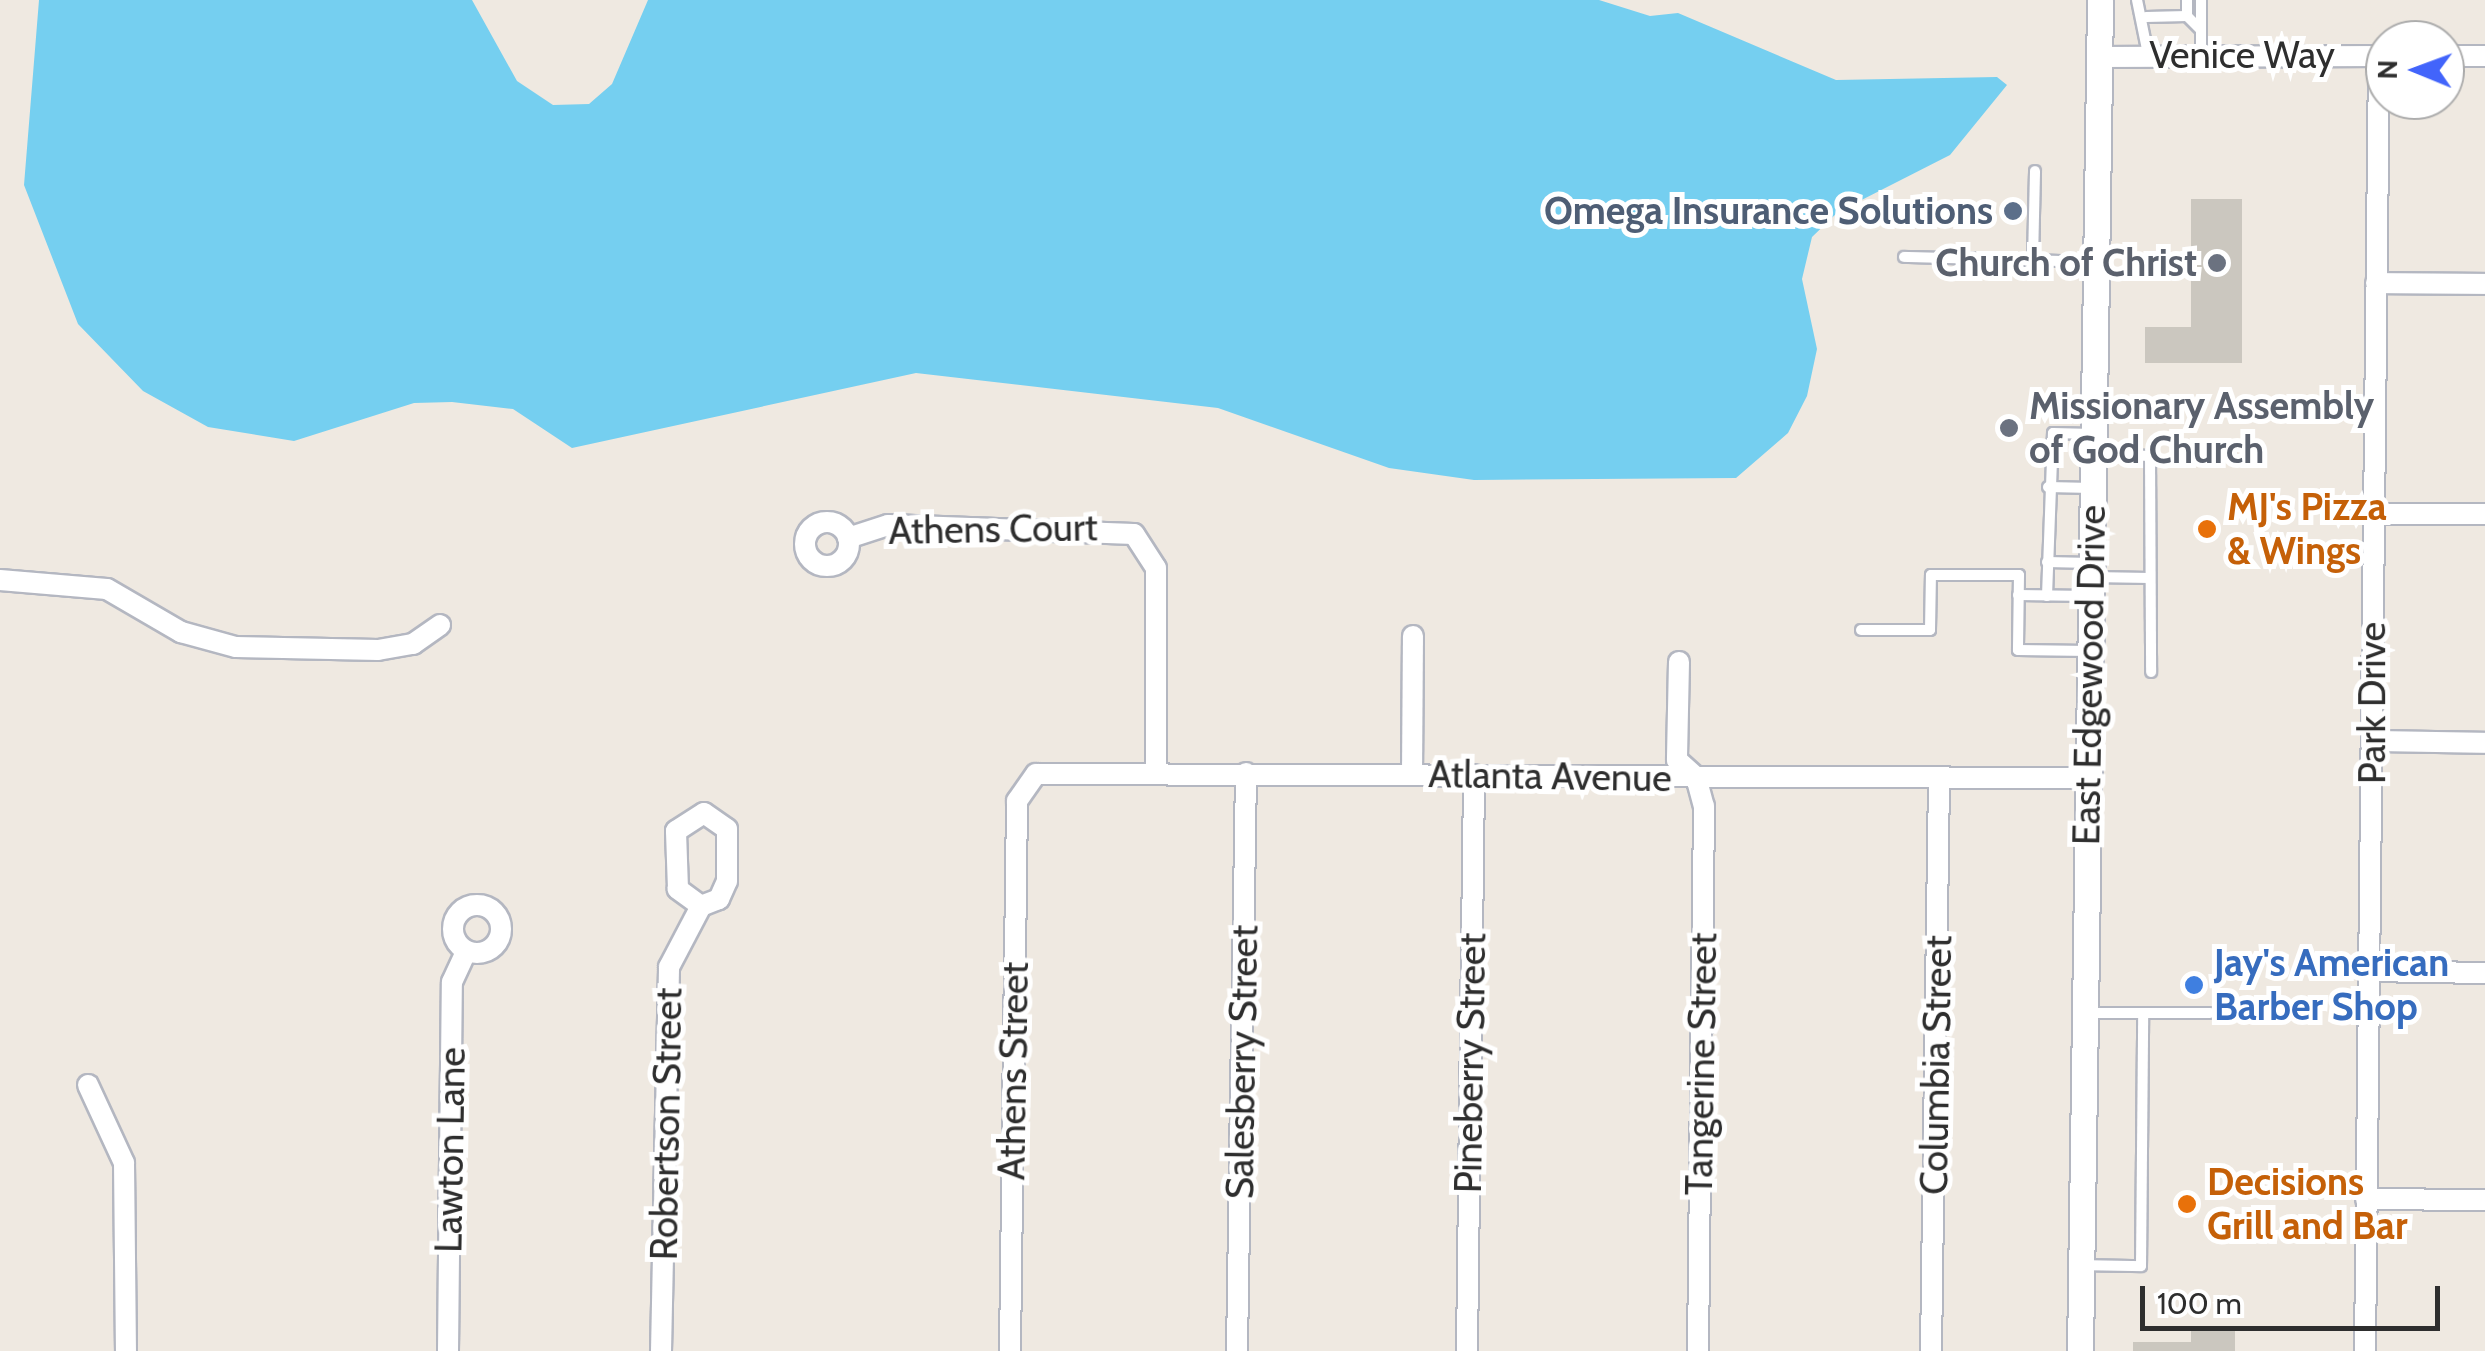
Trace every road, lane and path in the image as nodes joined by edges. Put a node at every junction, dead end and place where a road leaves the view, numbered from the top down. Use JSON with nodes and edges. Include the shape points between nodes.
{"nodes":[{"id":1,"x":2100,"y":0,"type":"edge"},
{"id":2,"x":2137,"y":0,"type":"edge"},
{"id":3,"x":2187,"y":0,"type":"edge"},
{"id":4,"x":2201,"y":0,"type":"edge"},
{"id":5,"x":2187,"y":16,"type":"junction"},
{"id":6,"x":2146,"y":17,"type":"junction"},
{"id":7,"x":2200,"y":29,"type":"junction"},
{"id":8,"x":2201,"y":52,"type":"junction"},
{"id":9,"x":2148,"y":54,"type":"junction"},
{"id":10,"x":2365,"y":56,"type":"edge"},
{"id":11,"x":2098,"y":57,"type":"junction"},
{"id":12,"x":2380,"y":120,"type":"edge"},
{"id":13,"x":2036,"y":171,"type":"dead end"},
{"id":14,"x":1904,"y":257,"type":"dead end"},
{"id":15,"x":2033,"y":260,"type":"junction"},
{"id":16,"x":2096,"y":262,"type":"junction"},
{"id":17,"x":2376,"y":283,"type":"junction"},
{"id":18,"x":2485,"y":284,"type":"edge"},
{"id":19,"x":2093,"y":444,"type":"junction"},
{"id":20,"x":2048,"y":488,"type":"junction"},
{"id":21,"x":2092,"y":488,"type":"junction"},
{"id":22,"x":2374,"y":514,"type":"junction"},
{"id":23,"x":2485,"y":514,"type":"edge"},
{"id":24,"x":848,"y":538,"type":"dead end"},
{"id":25,"x":2047,"y":562,"type":"junction"},
{"id":26,"x":2150,"y":578,"type":"junction"},
{"id":27,"x":2090,"y":579,"type":"junction"},
{"id":28,"x":0,"y":580,"type":"edge"},
{"id":29,"x":2018,"y":596,"type":"junction"},
{"id":30,"x":2047,"y":596,"type":"junction"},
{"id":31,"x":440,"y":624,"type":"dead end"},
{"id":32,"x":1860,"y":630,"type":"dead end"},
{"id":33,"x":1413,"y":636,"type":"dead end"},
{"id":34,"x":2090,"y":651,"type":"junction"},
{"id":35,"x":1679,"y":662,"type":"dead end"},
{"id":36,"x":2150,"y":672,"type":"dead end"},
{"id":37,"x":2372,"y":742,"type":"junction"},
{"id":38,"x":2485,"y":743,"type":"edge"},
{"id":39,"x":1156,"y":771,"type":"junction"},
{"id":40,"x":1246,"y":772,"type":"junction"},
{"id":41,"x":1412,"y":774,"type":"junction"},
{"id":42,"x":1474,"y":775,"type":"junction"},
{"id":43,"x":1696,"y":777,"type":"junction"},
{"id":44,"x":2088,"y":778,"type":"junction"},
{"id":45,"x":1939,"y":780,"type":"junction"},
{"id":46,"x":1020,"y":791,"type":"joint"},
{"id":47,"x":701,"y":906,"type":"dead end"},
{"id":48,"x":466,"y":952,"type":"dead end"},
{"id":49,"x":2368,"y":971,"type":"junction"},
{"id":50,"x":2485,"y":972,"type":"edge"},
{"id":51,"x":2084,"y":1013,"type":"junction"},
{"id":52,"x":2143,"y":1013,"type":"junction"},
{"id":53,"x":2210,"y":1013,"type":"dead end"},
{"id":54,"x":88,"y":1085,"type":"dead end"},
{"id":55,"x":2366,"y":1198,"type":"junction"},
{"id":56,"x":2485,"y":1200,"type":"edge"},
{"id":57,"x":2081,"y":1265,"type":"junction"},
{"id":58,"x":126,"y":1351,"type":"edge"},
{"id":59,"x":448,"y":1351,"type":"edge"},
{"id":60,"x":661,"y":1351,"type":"edge"},
{"id":61,"x":1010,"y":1351,"type":"edge"},
{"id":62,"x":1238,"y":1351,"type":"edge"},
{"id":63,"x":1467,"y":1351,"type":"edge"},
{"id":64,"x":1698,"y":1351,"type":"edge"},
{"id":65,"x":1932,"y":1351,"type":"edge"},
{"id":66,"x":2080,"y":1351,"type":"edge"},
{"id":67,"x":2364,"y":1351,"type":"edge"}],
"edges":[{"from":1,"to":11,"type":"street","name":"East Edgewood Drive"},
{"from":2,"to":6,"type":"lane"},
{"from":3,"to":5,"type":"lane"},
{"from":4,"to":7,"type":"lane"},
{"from":5,"to":6,"type":"lane"},
{"from":5,"to":7,"type":"lane"},
{"from":6,"to":9,"type":"lane"},
{"from":7,"to":8,"type":"lane"},
{"from":8,"to":9,"type":"street","name":"Venice Way"},
{"from":8,"to":10,"type":"street","name":"Venice Way"},
{"from":9,"to":11,"type":"street","name":"Venice Way"},
{"from":11,"to":16,"type":"street","name":"East Edgewood Drive"},
{"from":12,"to":17,"type":"street","name":"Park Drive"},
{"from":13,"to":15,"type":"lane"},
{"from":14,"to":15,"type":"lane"},
{"from":15,"to":16,"type":"lane"},
{"from":16,"to":19,"type":"street","name":"East Edgewood Drive"},
{"from":17,"to":18,"type":"street"},
{"from":17,"to":22,"type":"street","name":"Park Drive"},
{"from":19,"to":20,"type":"lane","via":[[2054,433]]},
{"from":19,"to":21,"type":"street","name":"East Edgewood Drive"},
{"from":19,"to":26,"type":"lane","via":[[2150,456]]},
{"from":20,"to":21,"type":"lane"},
{"from":20,"to":25,"type":"lane"},
{"from":21,"to":27,"type":"street","name":"East Edgewood Drive"},
{"from":22,"to":23,"type":"street"},
{"from":22,"to":37,"type":"street","name":"Park Drive"},
{"from":24,"to":39,"type":"street","name":"Athens Court","via":[[888,525],[1134,534],[1150,550],[1157,583]]},
{"from":25,"to":27,"type":"lane"},
{"from":25,"to":30,"type":"lane"},
{"from":26,"to":27,"type":"lane"},
{"from":26,"to":36,"type":"lane"},
{"from":27,"to":30,"type":"lane"},
{"from":27,"to":34,"type":"street","name":"East Edgewood Drive"},
{"from":28,"to":31,"type":"street","via":[[107,589],[182,632],[236,647],[378,650],[413,644]]},
{"from":29,"to":30,"type":"lane"},
{"from":29,"to":32,"type":"lane","via":[[2019,575],[1931,575],[1930,630]]},
{"from":29,"to":34,"type":"lane","via":[[2018,650]]},
{"from":33,"to":41,"type":"street"},
{"from":34,"to":44,"type":"street","name":"East Edgewood Drive"},
{"from":35,"to":43,"type":"street","name":"Tangerine Street","via":[[1677,760]]},
{"from":37,"to":38,"type":"street"},
{"from":37,"to":49,"type":"street","name":"Park Drive"},
{"from":39,"to":40,"type":"street","name":"Atlanta Avenue"},
{"from":39,"to":46,"type":"street","name":"Atlanta Avenue","via":[[1036,774]]},
{"from":40,"to":41,"type":"street","name":"Atlanta Avenue"},
{"from":40,"to":62,"type":"street","name":"Salesberry Street"},
{"from":41,"to":42,"type":"street","name":"Atlanta Avenue"},
{"from":42,"to":43,"type":"street","name":"Atlanta Avenue"},
{"from":42,"to":63,"type":"street","name":"Pineberry Street"},
{"from":43,"to":45,"type":"street","name":"Atlanta Avenue"},
{"from":43,"to":64,"type":"street","name":"Tangerine Street","via":[[1704,806]]},
{"from":44,"to":45,"type":"street","name":"Atlanta Avenue"},
{"from":44,"to":51,"type":"street","name":"East Edgewood Drive"},
{"from":45,"to":65,"type":"street","name":"Columbia Street"},
{"from":46,"to":61,"type":"street","name":"Athens Street"},
{"from":47,"to":60,"type":"street","name":"Robertson Street","via":[[669,968]]},
{"from":48,"to":59,"type":"street","name":"Lawton Lane","via":[[452,982]]},
{"from":49,"to":50,"type":"street"},
{"from":49,"to":55,"type":"street","name":"Park Drive"},
{"from":51,"to":52,"type":"lane"},
{"from":51,"to":57,"type":"street","name":"East Edgewood Drive"},
{"from":52,"to":53,"type":"lane"},
{"from":52,"to":57,"type":"lane","via":[[2141,1266]]},
{"from":54,"to":58,"type":"street","via":[[124,1163]]},
{"from":55,"to":56,"type":"street"},
{"from":55,"to":67,"type":"street","name":"Park Drive"},
{"from":57,"to":66,"type":"street","name":"East Edgewood Drive"}]}
